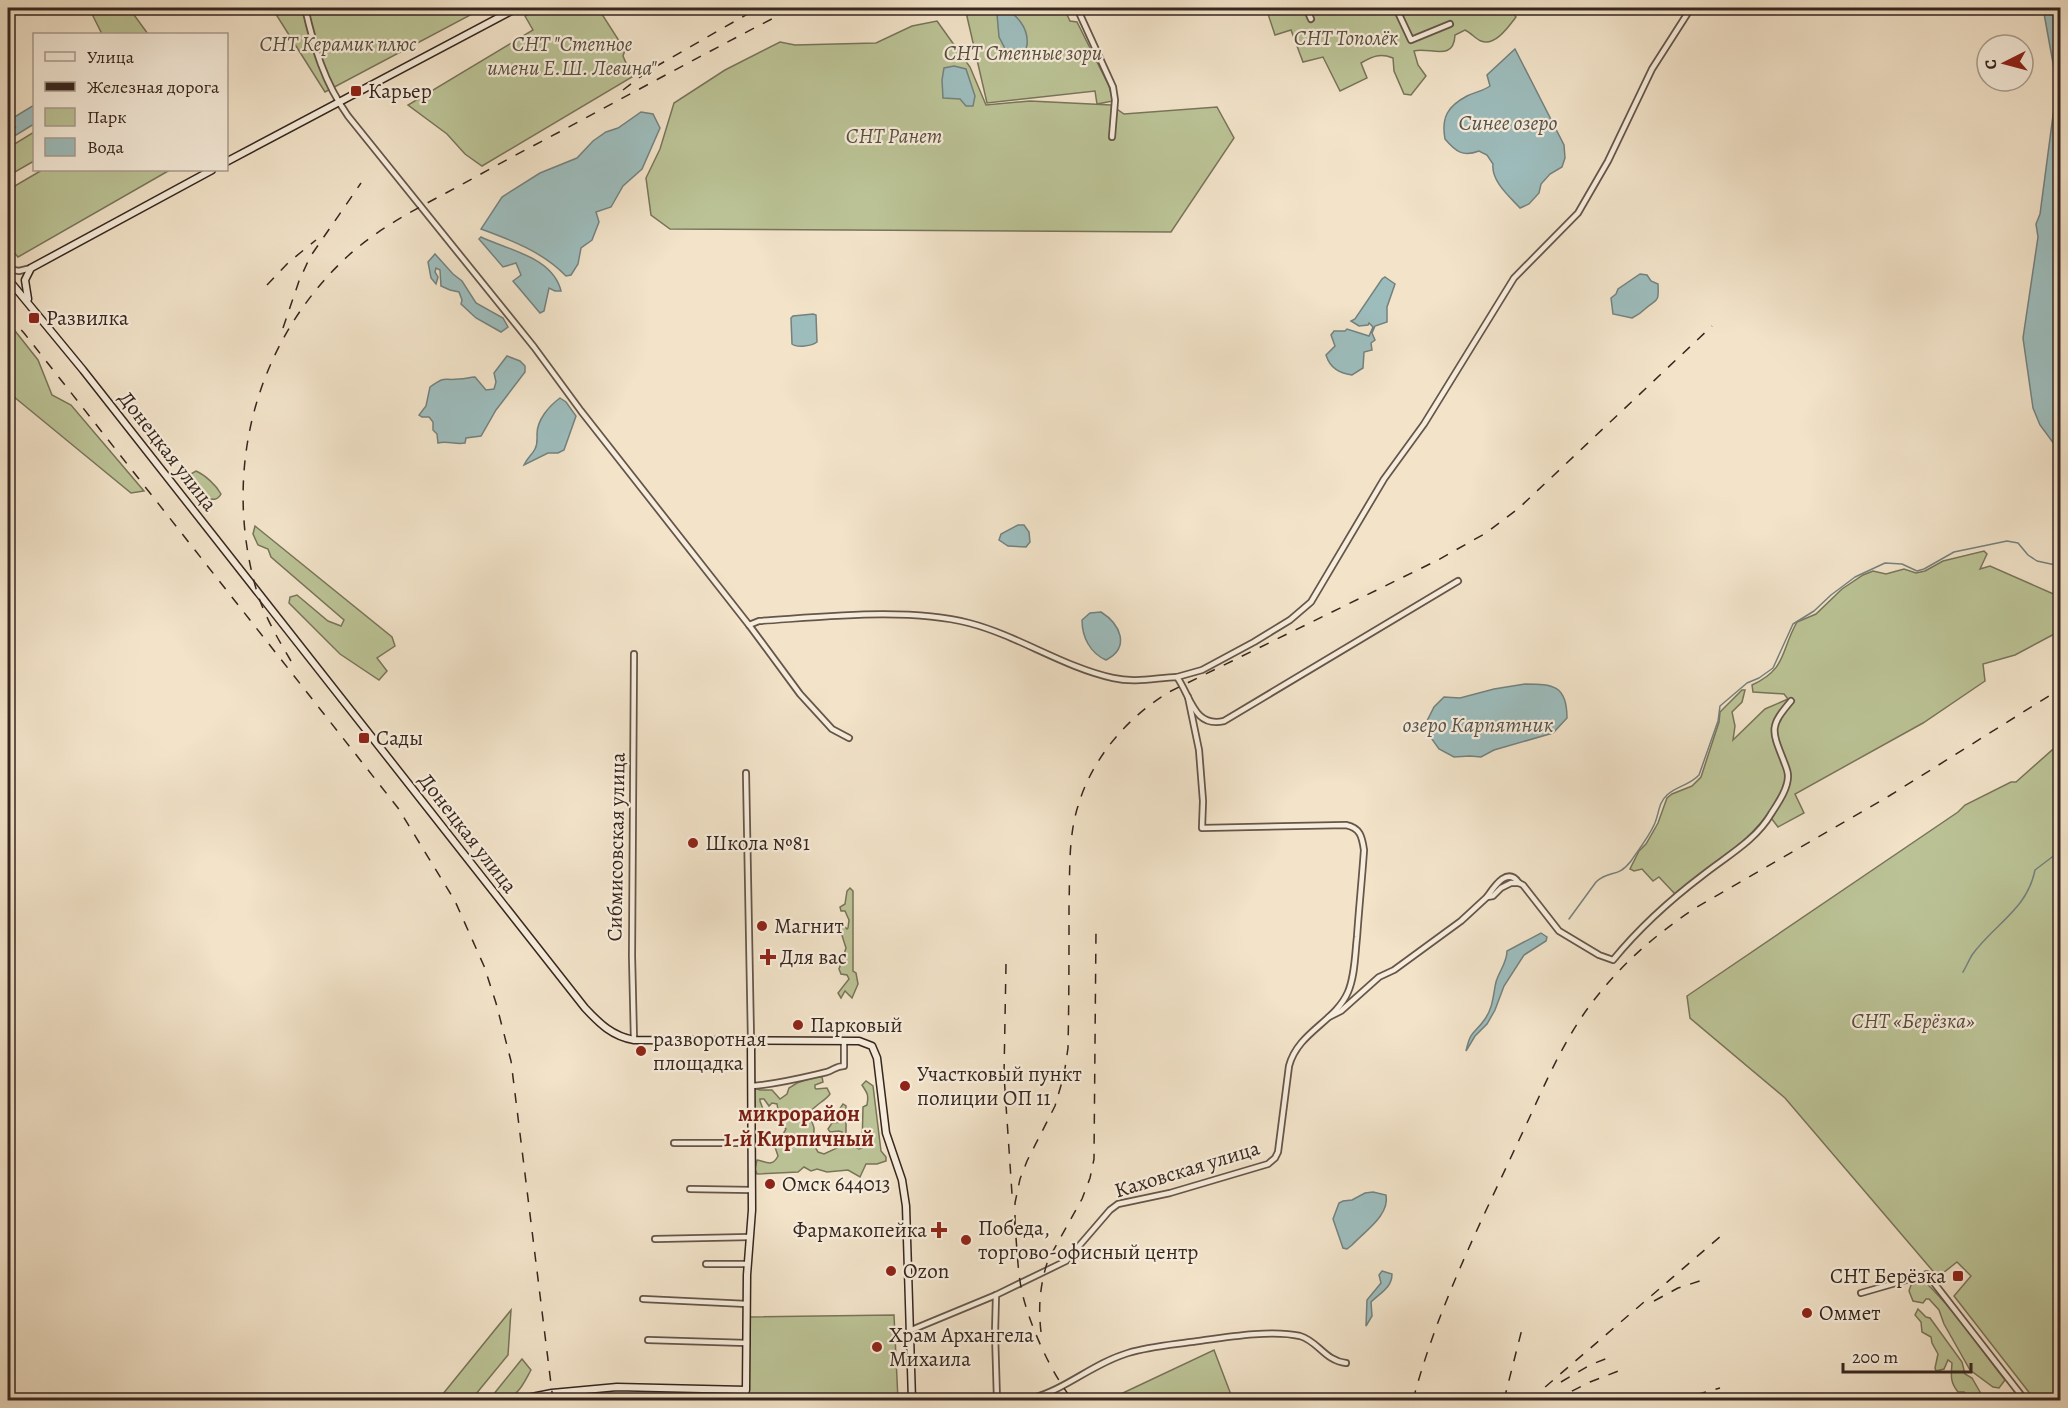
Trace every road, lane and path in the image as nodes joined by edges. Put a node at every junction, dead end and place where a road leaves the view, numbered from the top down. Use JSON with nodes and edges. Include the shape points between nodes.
{"nodes":[{"id":1,"x":305,"y":8,"type":"edge"},
{"id":2,"x":517,"y":8,"type":"edge"},
{"id":3,"x":1077,"y":8,"type":"edge"},
{"id":4,"x":1306,"y":8,"type":"edge"},
{"id":5,"x":1396,"y":8,"type":"edge"},
{"id":6,"x":1691,"y":8,"type":"edge"},
{"id":7,"x":1311,"y":19,"type":"dead end"},
{"id":8,"x":1450,"y":24,"type":"dead end"},
{"id":9,"x":339,"y":104,"type":"junction"},
{"id":10,"x":1112,"y":137,"type":"dead end"},
{"id":11,"x":228,"y":161,"type":"edge"},
{"id":12,"x":211,"y":171,"type":"edge"},
{"id":13,"x":31,"y":268,"type":"junction"},
{"id":14,"x":8,"y":269,"type":"edge"},
{"id":15,"x":8,"y":279,"type":"edge"},
{"id":16,"x":29,"y":302,"type":"junction"},
{"id":17,"x":1458,"y":581,"type":"dead end"},
{"id":18,"x":749,"y":625,"type":"junction"},
{"id":19,"x":634,"y":654,"type":"dead end"},
{"id":20,"x":1177,"y":677,"type":"junction"},
{"id":21,"x":1188,"y":697,"type":"junction"},
{"id":22,"x":1791,"y":701,"type":"dead end"},
{"id":23,"x":849,"y":738,"type":"dead end"},
{"id":24,"x":746,"y":772,"type":"dead end"},
{"id":25,"x":1519,"y":882,"type":"junction"},
{"id":26,"x":1487,"y":897,"type":"junction"},
{"id":27,"x":1326,"y":1018,"type":"junction"},
{"id":28,"x":634,"y":1040,"type":"junction"},
{"id":29,"x":751,"y":1040,"type":"junction"},
{"id":30,"x":844,"y":1041,"type":"junction"},
{"id":31,"x":752,"y":1086,"type":"junction"},
{"id":32,"x":674,"y":1143,"type":"dead end"},
{"id":33,"x":752,"y":1143,"type":"junction"},
{"id":34,"x":690,"y":1189,"type":"dead end"},
{"id":35,"x":752,"y":1190,"type":"junction"},
{"id":36,"x":750,"y":1237,"type":"junction"},
{"id":37,"x":655,"y":1239,"type":"dead end"},
{"id":38,"x":706,"y":1264,"type":"dead end"},
{"id":39,"x":747,"y":1264,"type":"junction"},
{"id":40,"x":1861,"y":1293,"type":"dead end"},
{"id":41,"x":996,"y":1295,"type":"junction"},
{"id":42,"x":643,"y":1299,"type":"dead end"},
{"id":43,"x":747,"y":1304,"type":"junction"},
{"id":44,"x":909,"y":1331,"type":"junction"},
{"id":45,"x":648,"y":1340,"type":"dead end"},
{"id":46,"x":747,"y":1343,"type":"junction"},
{"id":47,"x":1346,"y":1363,"type":"dead end"},
{"id":48,"x":746,"y":1390,"type":"junction"},
{"id":49,"x":1054,"y":1399,"type":"dead end"},
{"id":50,"x":517,"y":1401,"type":"edge"},
{"id":51,"x":746,"y":1401,"type":"edge"},
{"id":52,"x":912,"y":1401,"type":"edge"},
{"id":53,"x":997,"y":1401,"type":"edge"},
{"id":54,"x":1006,"y":1401,"type":"edge"},
{"id":55,"x":1046,"y":1401,"type":"edge"},
{"id":56,"x":2025,"y":1401,"type":"edge"}],
"edges":[{"from":1,"to":9,"type":"street","via":[[318,61]]},
{"from":2,"to":9,"type":"main road"},
{"from":3,"to":10,"type":"street","via":[[1113,87]]},
{"from":4,"to":7,"type":"street"},
{"from":5,"to":8,"type":"street","via":[[1411,40]]},
{"from":6,"to":20,"type":"street","via":[[1652,69],[1578,213],[1514,278],[1424,424],[1384,479],[1311,602],[1254,642],[1202,670]]},
{"from":9,"to":11,"type":"main road"},
{"from":9,"to":18,"type":"street","via":[[520,329]]},
{"from":12,"to":13,"type":"main road"},
{"from":13,"to":14,"type":"street"},
{"from":13,"to":16,"type":"main road","via":[[25,280]]},
{"from":15,"to":16,"type":"main road","name":"Донецкая улица"},
{"from":16,"to":28,"type":"main road","name":"Донецкая улица","via":[[585,1008],[615,1035]]},
{"from":17,"to":21,"type":"street","via":[[1224,721],[1207,722]]},
{"from":18,"to":20,"type":"street","via":[[826,617],[938,617],[995,631],[1049,656],[1114,678],[1137,681]]},
{"from":18,"to":23,"type":"street","via":[[820,718]]},
{"from":19,"to":28,"type":"street","name":"Сибмисовская улица"},
{"from":20,"to":21,"type":"street"},
{"from":21,"to":27,"type":"street","via":[[1199,750],[1202,828],[1346,825],[1358,830],[1363,838],[1352,978],[1348,992]]},
{"from":22,"to":25,"type":"street","via":[[1773,728],[1788,778],[1770,816],[1746,843],[1654,915],[1613,960],[1559,932]]},
{"from":24,"to":29,"type":"street"},
{"from":25,"to":26,"type":"street"},
{"from":25,"to":26,"type":"street","via":[[1510,875],[1504,877]]},
{"from":26,"to":27,"type":"street","via":[[1461,921],[1379,977],[1341,1011]]},
{"from":27,"to":41,"type":"street","name":"Каховская улица","via":[[1292,1053],[1278,1152],[1268,1164],[1118,1204],[1066,1261]]},
{"from":28,"to":29,"type":"main road","name":"Донецкая улица"},
{"from":29,"to":30,"type":"main road","name":"Донецкая улица"},
{"from":29,"to":31,"type":"main road"},
{"from":30,"to":31,"type":"street","via":[[844,1066],[783,1083]]},
{"from":30,"to":44,"type":"main road","name":"Донецкая улица","via":[[872,1046],[877,1058],[886,1133],[905,1194]]},
{"from":31,"to":33,"type":"main road"},
{"from":32,"to":33,"type":"street"},
{"from":33,"to":35,"type":"main road"},
{"from":34,"to":35,"type":"street"},
{"from":35,"to":36,"type":"main road"},
{"from":36,"to":37,"type":"street"},
{"from":36,"to":39,"type":"main road"},
{"from":38,"to":39,"type":"street"},
{"from":39,"to":43,"type":"main road"},
{"from":40,"to":56,"type":"street","via":[[1927,1274]]},
{"from":41,"to":44,"type":"street","name":"Каховская улица"},
{"from":41,"to":53,"type":"street"},
{"from":42,"to":43,"type":"street"},
{"from":43,"to":46,"type":"main road"},
{"from":44,"to":52,"type":"main road"},
{"from":45,"to":46,"type":"street"},
{"from":46,"to":48,"type":"main road"},
{"from":47,"to":54,"type":"street","via":[[1333,1360],[1312,1341],[1292,1335],[1229,1337],[1126,1353],[1034,1397]]},
{"from":48,"to":50,"type":"main road","via":[[630,1387],[552,1393]]},
{"from":48,"to":51,"type":"street"},
{"from":49,"to":55,"type":"street"}]}
